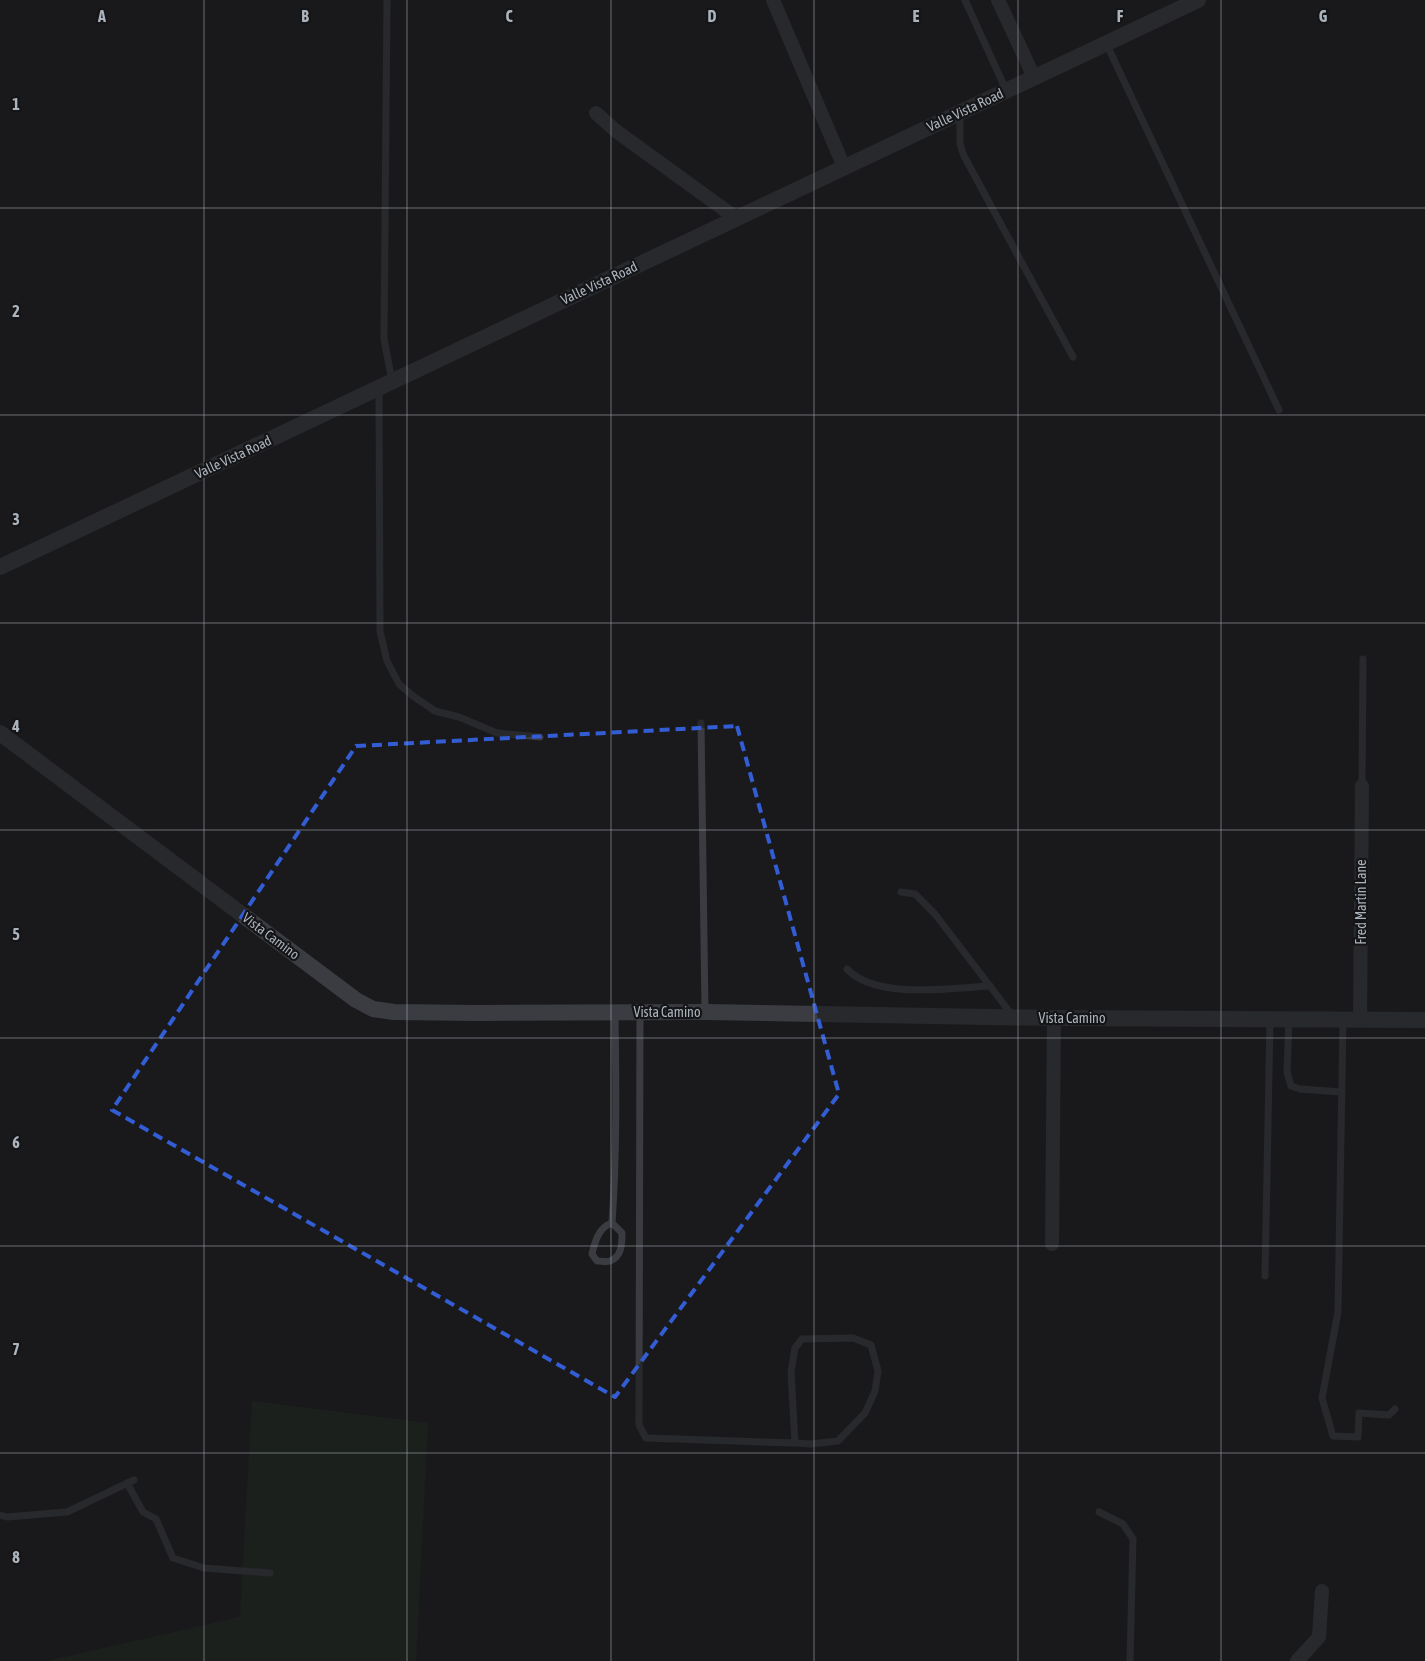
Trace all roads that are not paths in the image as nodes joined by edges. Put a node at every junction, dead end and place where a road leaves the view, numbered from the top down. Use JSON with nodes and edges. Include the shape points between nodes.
{"nodes":[{"id":1,"x":388,"y":0,"type":"edge"},
{"id":2,"x":773,"y":0,"type":"edge"},
{"id":3,"x":965,"y":0,"type":"edge"},
{"id":4,"x":998,"y":0,"type":"edge"},
{"id":5,"x":1198,"y":0,"type":"edge"},
{"id":6,"x":1105,"y":43,"type":"junction"},
{"id":7,"x":1034,"y":77,"type":"junction"},
{"id":8,"x":1006,"y":90,"type":"junction"},
{"id":9,"x":960,"y":112,"type":"junction"},
{"id":10,"x":596,"y":113,"type":"dead end"},
{"id":11,"x":844,"y":167,"type":"junction"},
{"id":12,"x":736,"y":218,"type":"junction"},
{"id":13,"x":1073,"y":357,"type":"dead end"},
{"id":14,"x":385,"y":384,"type":"junction"},
{"id":15,"x":1279,"y":410,"type":"dead end"},
{"id":16,"x":0,"y":567,"type":"edge"},
{"id":17,"x":1363,"y":659,"type":"dead end"},
{"id":18,"x":701,"y":723,"type":"dead end"},
{"id":19,"x":0,"y":733,"type":"edge"},
{"id":20,"x":540,"y":737,"type":"dead end"},
{"id":21,"x":1362,"y":786,"type":"joint"},
{"id":22,"x":901,"y":892,"type":"dead end"},
{"id":23,"x":846,"y":969,"type":"dead end"},
{"id":24,"x":990,"y":986,"type":"junction"},
{"id":25,"x":615,"y":1012,"type":"junction"},
{"id":26,"x":640,"y":1012,"type":"junction"},
{"id":27,"x":705,"y":1012,"type":"junction"},
{"id":28,"x":1013,"y":1018,"type":"junction"},
{"id":29,"x":1054,"y":1018,"type":"junction"},
{"id":30,"x":1270,"y":1019,"type":"junction"},
{"id":31,"x":1289,"y":1019,"type":"junction"},
{"id":32,"x":1343,"y":1019,"type":"junction"},
{"id":33,"x":1360,"y":1019,"type":"junction"},
{"id":34,"x":1425,"y":1020,"type":"edge"},
{"id":35,"x":1341,"y":1092,"type":"junction"},
{"id":36,"x":612,"y":1223,"type":"junction"},
{"id":37,"x":1052,"y":1244,"type":"dead end"},
{"id":38,"x":1265,"y":1276,"type":"dead end"},
{"id":39,"x":1395,"y":1409,"type":"dead end"},
{"id":40,"x":795,"y":1442,"type":"junction"},
{"id":41,"x":1099,"y":1512,"type":"dead end"},
{"id":42,"x":0,"y":1514,"type":"edge"},
{"id":43,"x":270,"y":1573,"type":"dead end"},
{"id":44,"x":1322,"y":1591,"type":"dead end"},
{"id":45,"x":1130,"y":1661,"type":"edge"},
{"id":46,"x":1297,"y":1661,"type":"edge"}],
"edges":[{"from":1,"to":14,"type":"lane"},
{"from":2,"to":11,"type":"street"},
{"from":3,"to":8,"type":"lane"},
{"from":4,"to":7,"type":"street"},
{"from":5,"to":6,"type":"street","name":"Valle Vista Road"},
{"from":6,"to":7,"type":"street","name":"Valle Vista Road"},
{"from":6,"to":15,"type":"lane"},
{"from":7,"to":8,"type":"street","name":"Valle Vista Road"},
{"from":8,"to":9,"type":"street","name":"Valle Vista Road"},
{"from":9,"to":11,"type":"street","name":"Valle Vista Road"},
{"from":9,"to":13,"type":"lane","via":[[960,144],[964,156]]},
{"from":10,"to":12,"type":"street"},
{"from":11,"to":12,"type":"street","name":"Valle Vista Road"},
{"from":12,"to":14,"type":"street","name":"Valle Vista Road"},
{"from":14,"to":16,"type":"street","name":"Valle Vista Road"},
{"from":14,"to":20,"type":"lane","via":[[380,631],[388,661],[400,684],[435,711],[497,733]]},
{"from":17,"to":21,"type":"lane"},
{"from":18,"to":27,"type":"lane"},
{"from":19,"to":25,"type":"street","name":"Vista Camino","via":[[356,1000],[373,1009],[394,1012]]},
{"from":21,"to":33,"type":"street","name":"Fred Martin Lane"},
{"from":22,"to":24,"type":"lane","via":[[915,894],[935,914]]},
{"from":23,"to":24,"type":"lane","via":[[870,985],[898,989]]},
{"from":24,"to":28,"type":"lane"},
{"from":25,"to":26,"type":"street","name":"Vista Camino"},
{"from":25,"to":36,"type":"lane"},
{"from":26,"to":27,"type":"street","name":"Vista Camino"},
{"from":26,"to":40,"type":"lane","via":[[639,1424],[646,1438]]},
{"from":27,"to":28,"type":"street","name":"Vista Camino"},
{"from":28,"to":29,"type":"street","name":"Vista Camino"},
{"from":29,"to":30,"type":"street","name":"Vista Camino"},
{"from":29,"to":37,"type":"street"},
{"from":30,"to":31,"type":"street","name":"Vista Camino"},
{"from":30,"to":38,"type":"lane"},
{"from":31,"to":32,"type":"street","name":"Vista Camino"},
{"from":31,"to":35,"type":"lane","via":[[1287,1072],[1291,1086],[1300,1090]]},
{"from":32,"to":33,"type":"street","name":"Vista Camino"},
{"from":32,"to":35,"type":"lane"},
{"from":33,"to":34,"type":"street","name":"Vista Camino"},
{"from":35,"to":39,"type":"lane","via":[[1338,1312],[1322,1398],[1333,1436],[1358,1437],[1359,1413],[1389,1415]]},
{"from":36,"to":36,"type":"lane","via":[[600,1232],[594,1244],[592,1254],[597,1261],[610,1261],[622,1247],[622,1233]]},
{"from":40,"to":40,"type":"lane","via":[[838,1441],[865,1414],[875,1391],[878,1370],[871,1345],[853,1338],[802,1339],[795,1348],[791,1372]]},
{"from":41,"to":45,"type":"lane","via":[[1123,1524],[1133,1540]]},
{"from":42,"to":43,"type":"lane","via":[[7,1517],[67,1512],[131,1481],[143,1512],[156,1519],[173,1558],[204,1568]]},
{"from":44,"to":46,"type":"street","via":[[1319,1637]]}]}
